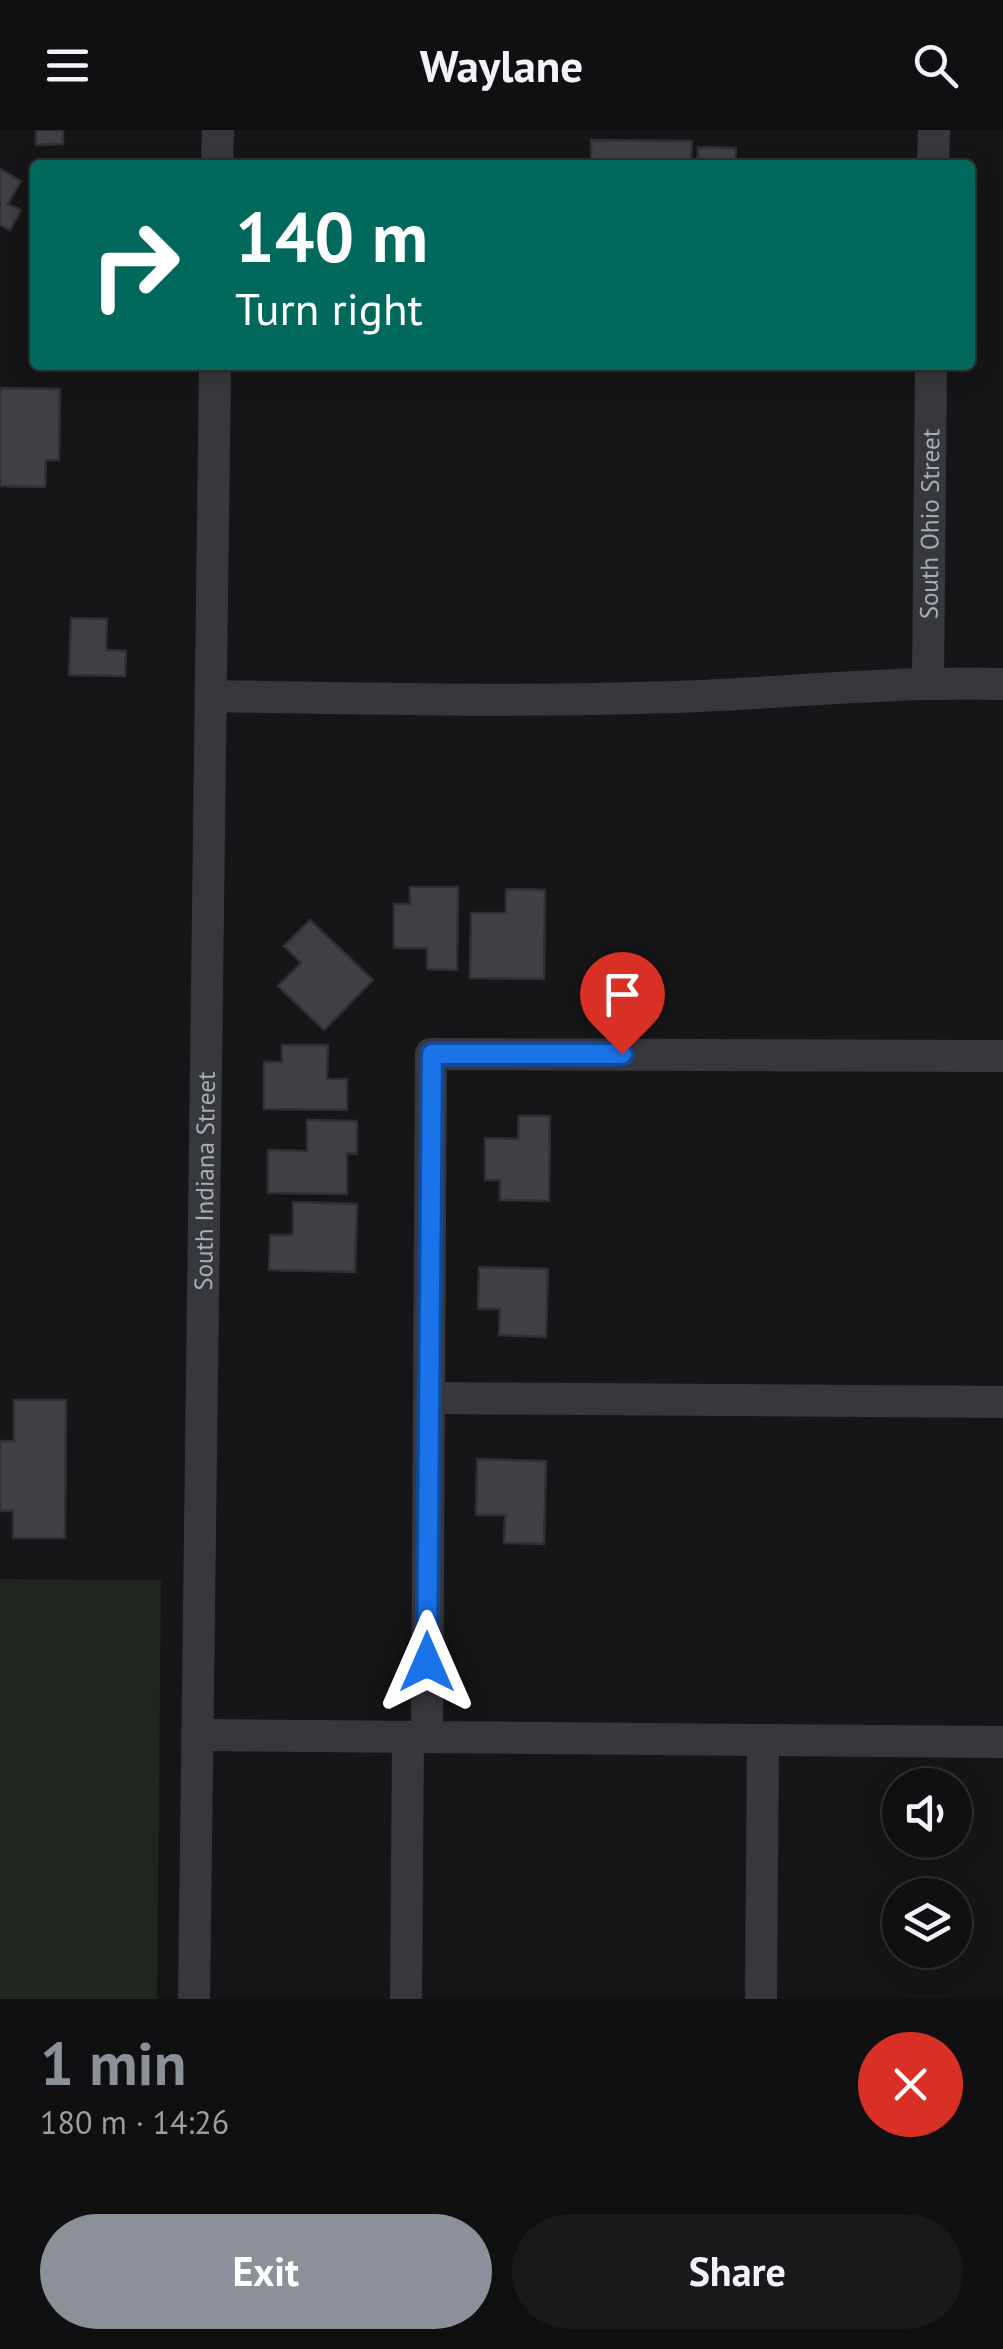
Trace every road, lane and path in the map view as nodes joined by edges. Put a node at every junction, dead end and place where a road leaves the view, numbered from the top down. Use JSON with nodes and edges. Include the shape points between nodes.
{"nodes":[{"id":1,"x":218,"y":130,"type":"edge"},
{"id":2,"x":934,"y":130,"type":"edge"},
{"id":3,"x":217,"y":160,"type":"edge"},
{"id":4,"x":933,"y":160,"type":"edge"},
{"id":5,"x":215,"y":370,"type":"edge"},
{"id":6,"x":931,"y":370,"type":"edge"},
{"id":7,"x":928,"y":682,"type":"junction"},
{"id":8,"x":1003,"y":684,"type":"edge"},
{"id":9,"x":211,"y":696,"type":"junction"},
{"id":10,"x":1003,"y":1056,"type":"edge"},
{"id":11,"x":429,"y":1398,"type":"junction"},
{"id":12,"x":1003,"y":1402,"type":"edge"},
{"id":13,"x":198,"y":1735,"type":"junction"},
{"id":14,"x":417,"y":1737,"type":"junction"},
{"id":15,"x":764,"y":1740,"type":"junction"},
{"id":16,"x":1003,"y":1742,"type":"edge"},
{"id":17,"x":194,"y":1999,"type":"edge"},
{"id":18,"x":406,"y":1999,"type":"edge"},
{"id":19,"x":761,"y":1999,"type":"edge"}],
"edges":[{"from":1,"to":3,"type":"street"},
{"from":2,"to":4,"type":"street"},
{"from":5,"to":9,"type":"street","name":"South Indiana Street"},
{"from":6,"to":7,"type":"street","name":"South Ohio Street"},
{"from":7,"to":8,"type":"street"},
{"from":7,"to":9,"type":"street","via":[[676,697]]},
{"from":9,"to":13,"type":"street","name":"South Indiana Street"},
{"from":10,"to":11,"type":"street","via":[[432,1054]]},
{"from":11,"to":12,"type":"street"},
{"from":11,"to":14,"type":"street"},
{"from":13,"to":14,"type":"street"},
{"from":13,"to":17,"type":"street","name":"South Indiana Street"},
{"from":14,"to":15,"type":"street"},
{"from":14,"to":18,"type":"street"},
{"from":15,"to":16,"type":"street"},
{"from":15,"to":19,"type":"street"}]}
